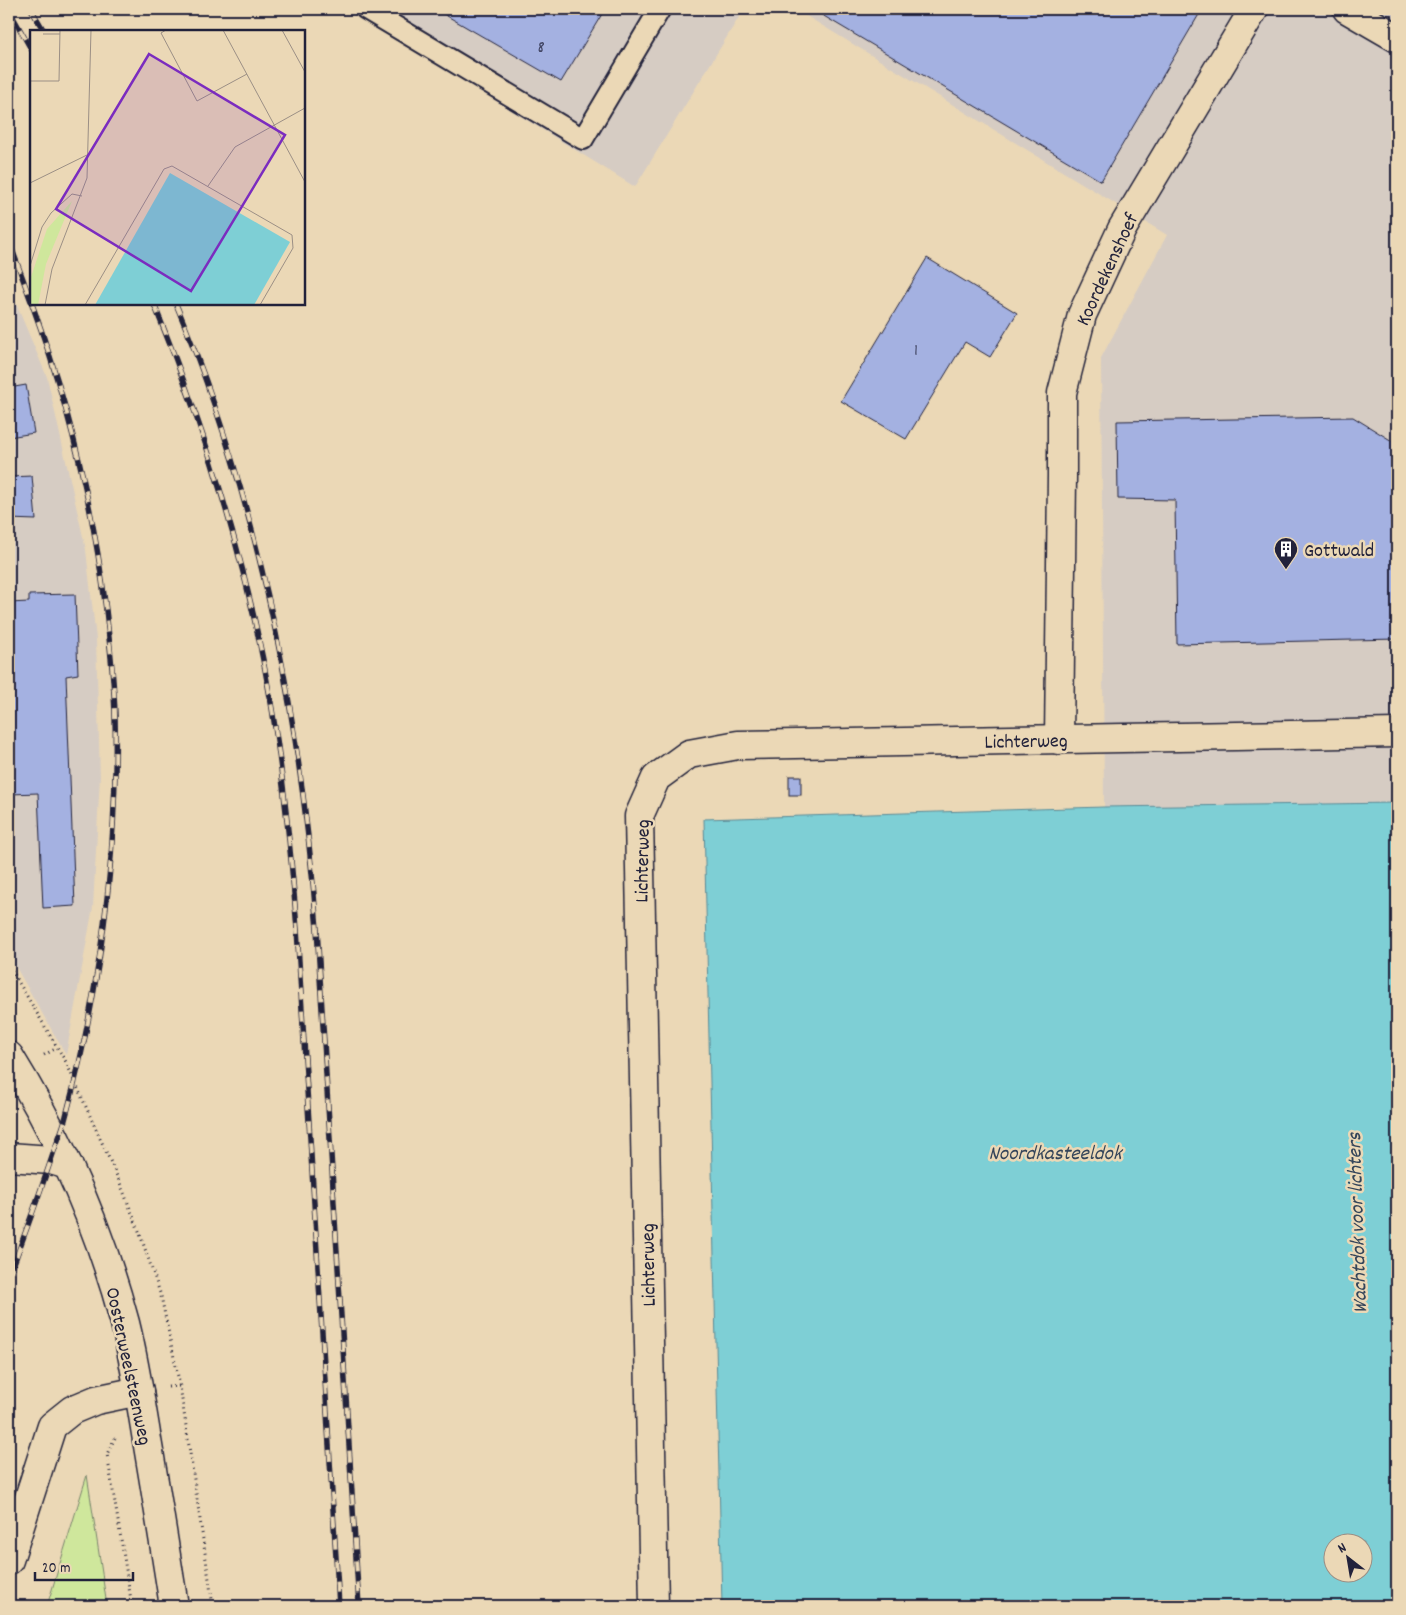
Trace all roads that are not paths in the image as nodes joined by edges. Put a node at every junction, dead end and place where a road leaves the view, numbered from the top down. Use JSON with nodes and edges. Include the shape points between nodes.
{"nodes":[{"id":1,"x":366,"y":9,"type":"edge"},
{"id":2,"x":660,"y":9,"type":"edge"},
{"id":3,"x":1254,"y":9,"type":"edge"},
{"id":4,"x":1347,"y":9,"type":"edge"},
{"id":5,"x":1397,"y":38,"type":"edge"},
{"id":6,"x":1397,"y":733,"type":"edge"},
{"id":7,"x":1059,"y":740,"type":"junction"},
{"id":8,"x":9,"y":1056,"type":"edge"},
{"id":9,"x":9,"y":1157,"type":"edge"},
{"id":10,"x":68,"y":1165,"type":"junction"},
{"id":11,"x":139,"y":1391,"type":"junction"},
{"id":12,"x":9,"y":1560,"type":"edge"},
{"id":13,"x":174,"y":1606,"type":"edge"},
{"id":14,"x":654,"y":1606,"type":"edge"}],
"edges":[{"from":1,"to":2,"type":"lane","via":[[583,139]]},
{"from":3,"to":7,"type":"street","name":"Koordekenshoef","via":[[1122,229],[1082,315],[1062,393]]},
{"from":4,"to":5,"type":"street"},
{"from":6,"to":7,"type":"street","name":"Lichterweg"},
{"from":7,"to":14,"type":"street","name":"Lichterweg","via":[[738,745],[689,754],[656,778],[639,816]]},
{"from":8,"to":10,"type":"street","name":"Oosterweelsteenweg"},
{"from":9,"to":10,"type":"street","via":[[51,1160]]},
{"from":10,"to":11,"type":"street","name":"Oosterweelsteenweg","via":[[98,1236],[125,1323]]},
{"from":11,"to":12,"type":"street","via":[[96,1400],[72,1410],[52,1426]]},
{"from":11,"to":13,"type":"street","name":"Oosterweelsteenweg"}]}
